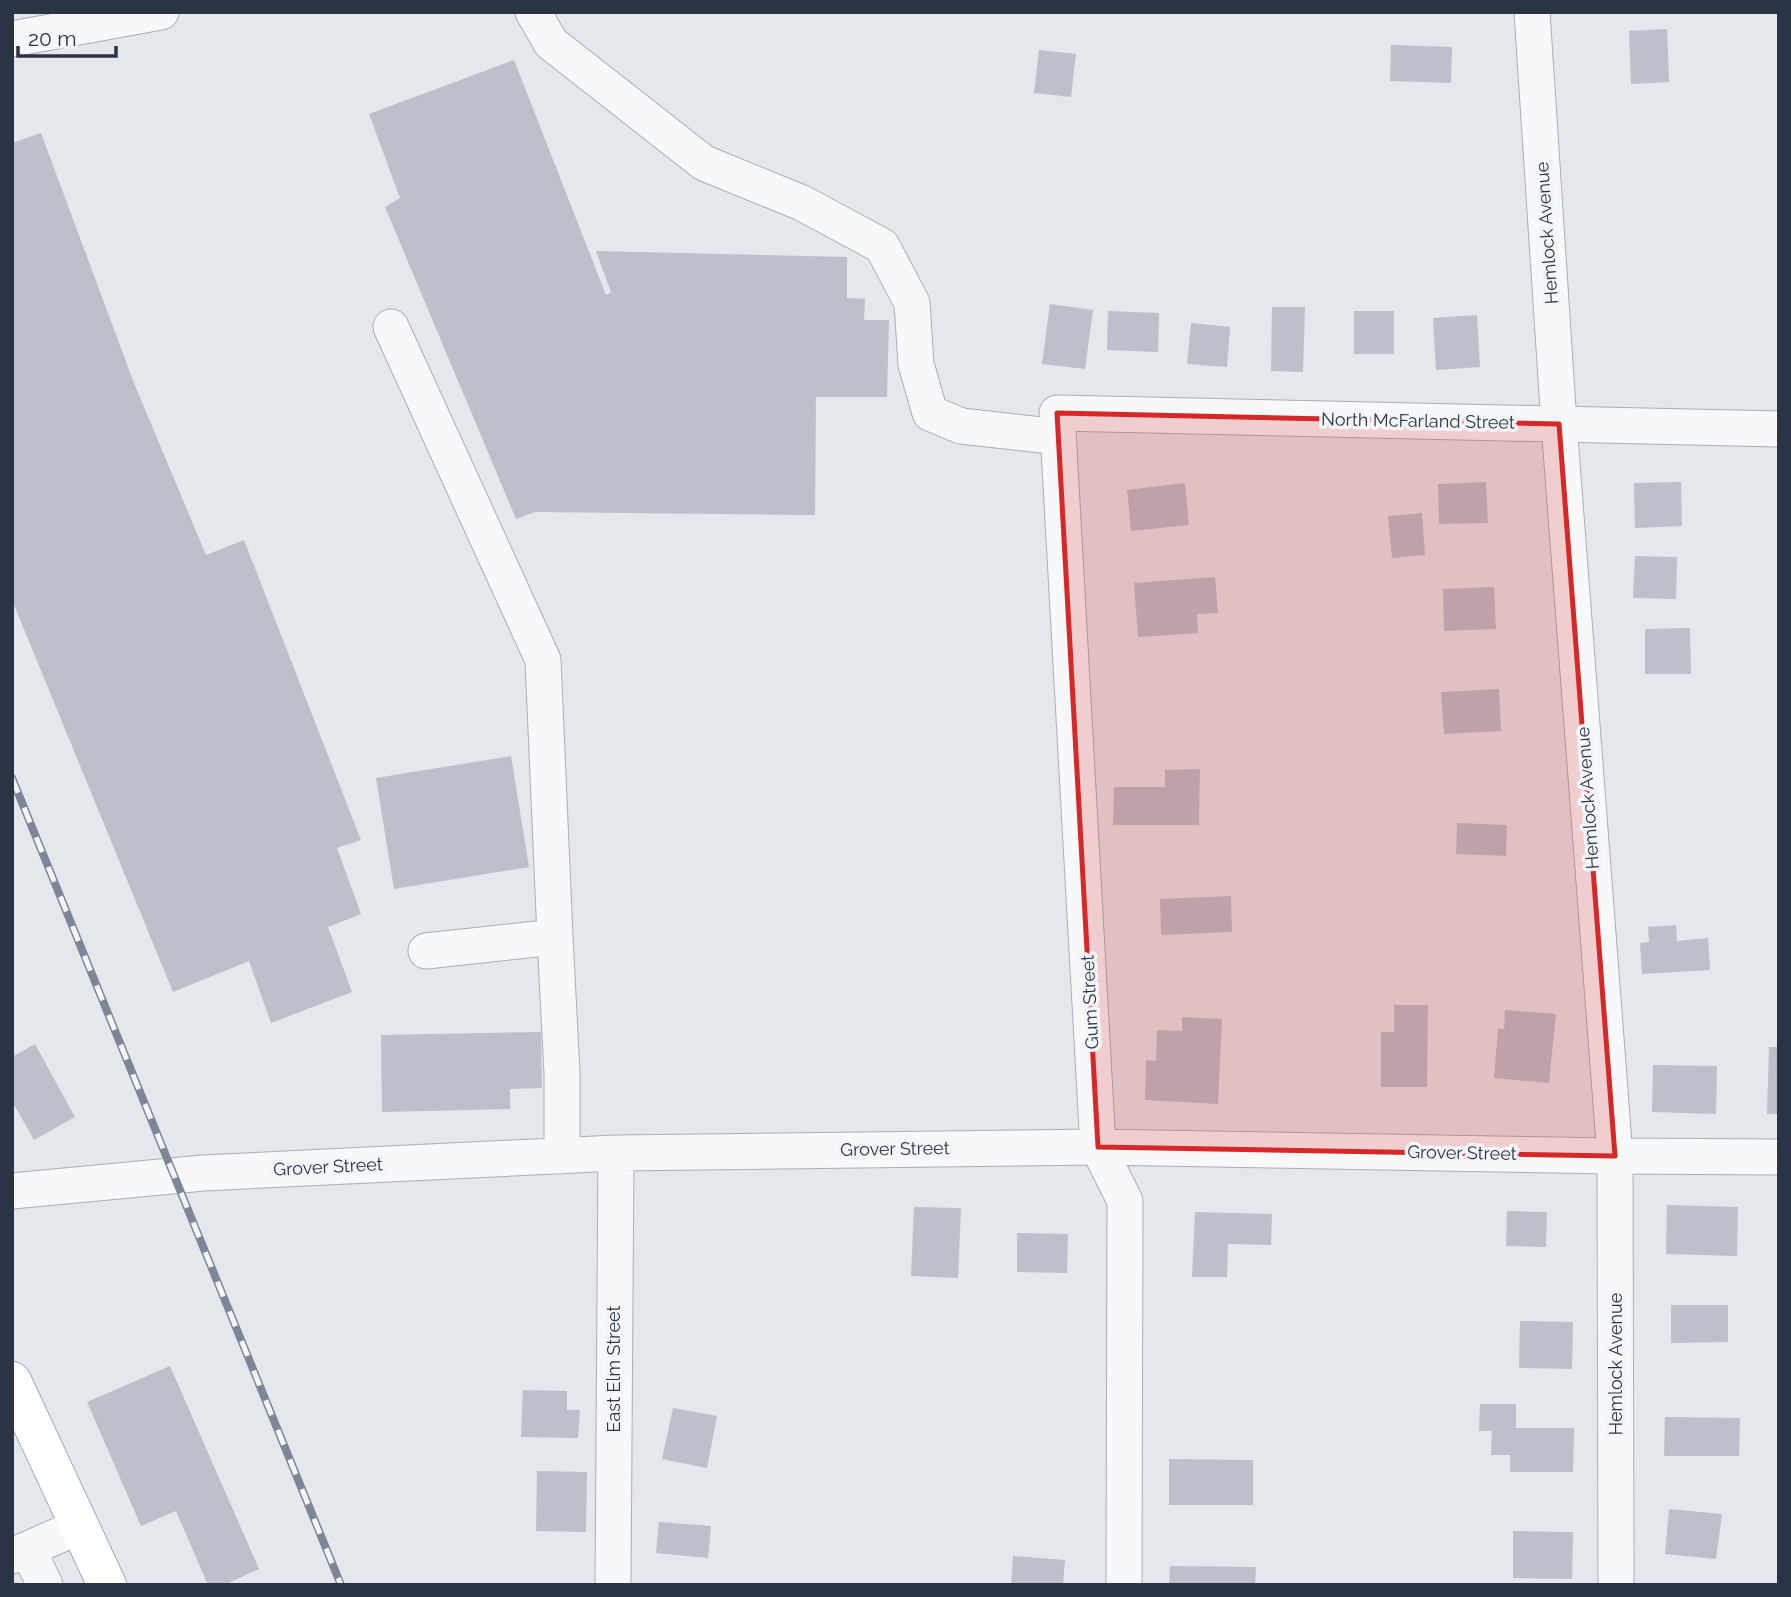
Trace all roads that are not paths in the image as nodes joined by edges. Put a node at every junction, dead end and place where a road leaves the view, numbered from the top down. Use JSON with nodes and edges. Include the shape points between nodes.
{"nodes":[{"id":1,"x":161,"y":12,"type":"edge"},
{"id":2,"x":533,"y":12,"type":"edge"},
{"id":3,"x":1532,"y":12,"type":"edge"},
{"id":4,"x":12,"y":39,"type":"edge"},
{"id":5,"x":391,"y":327,"type":"dead end"},
{"id":6,"x":1559,"y":424,"type":"junction"},
{"id":7,"x":1057,"y":425,"type":"junction"},
{"id":8,"x":1779,"y":429,"type":"edge"},
{"id":9,"x":555,"y":937,"type":"junction"},
{"id":10,"x":426,"y":951,"type":"dead end"},
{"id":11,"x":1098,"y":1147,"type":"junction"},
{"id":12,"x":616,"y":1153,"type":"junction"},
{"id":13,"x":562,"y":1156,"type":"junction"},
{"id":14,"x":1615,"y":1156,"type":"junction"},
{"id":15,"x":1779,"y":1157,"type":"edge"},
{"id":16,"x":12,"y":1191,"type":"edge"},
{"id":17,"x":12,"y":1381,"type":"edge"},
{"id":18,"x":80,"y":1526,"type":"junction"},
{"id":19,"x":20,"y":1553,"type":"edge"},
{"id":20,"x":45,"y":1585,"type":"edge"},
{"id":21,"x":107,"y":1585,"type":"edge"},
{"id":22,"x":613,"y":1585,"type":"edge"},
{"id":23,"x":1124,"y":1585,"type":"edge"},
{"id":24,"x":1616,"y":1585,"type":"edge"}],
"edges":[{"from":1,"to":4,"type":"street"},
{"from":2,"to":7,"type":"street","name":"North McFarland Street","via":[[551,43],[704,163],[802,203],[881,246],[912,303],[916,364],[930,413],[961,426]]},
{"from":3,"to":6,"type":"street","name":"Hemlock Avenue"},
{"from":5,"to":9,"type":"street","via":[[543,660]]},
{"from":6,"to":7,"type":"street","name":"North McFarland Street"},
{"from":6,"to":8,"type":"street","name":"North McFarland Street"},
{"from":6,"to":14,"type":"street","name":"Hemlock Avenue"},
{"from":7,"to":11,"type":"street","name":"Gum Street"},
{"from":9,"to":10,"type":"street"},
{"from":9,"to":13,"type":"street"},
{"from":11,"to":12,"type":"street","name":"Grover Street"},
{"from":11,"to":14,"type":"street","name":"Grover Street"},
{"from":11,"to":23,"type":"street","name":"Gum Street","via":[[1125,1201]]},
{"from":12,"to":13,"type":"street","name":"Grover Street"},
{"from":12,"to":22,"type":"street","name":"East Elm Street"},
{"from":13,"to":16,"type":"street","name":"Grover Street","via":[[203,1174]]},
{"from":14,"to":15,"type":"street","name":"Grover Street"},
{"from":14,"to":24,"type":"street","name":"Hemlock Avenue"},
{"from":17,"to":18,"type":"main road"},
{"from":18,"to":19,"type":"street"},
{"from":18,"to":21,"type":"main road"},
{"from":19,"to":20,"type":"street"}]}
